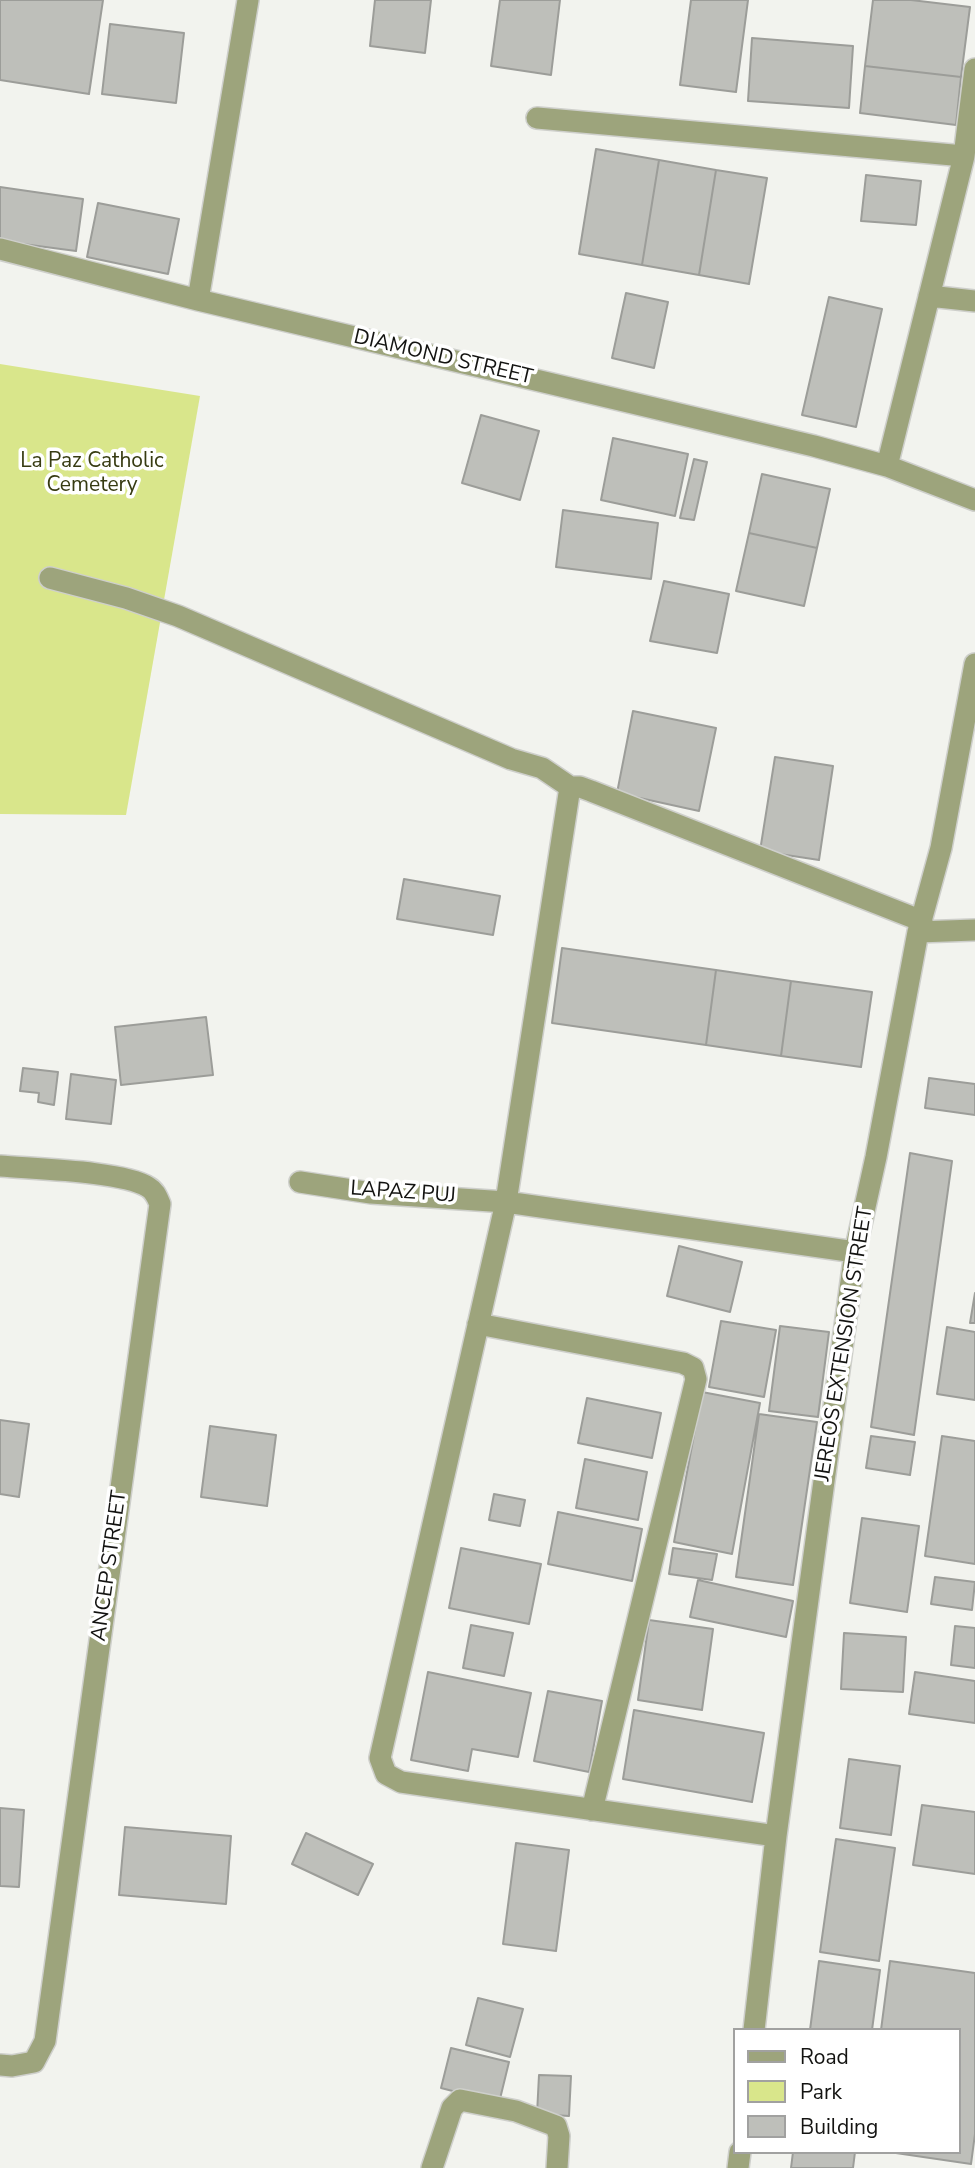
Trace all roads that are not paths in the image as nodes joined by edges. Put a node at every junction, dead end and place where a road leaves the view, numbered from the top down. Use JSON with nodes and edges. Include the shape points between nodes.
{"nodes":[{"id":1,"x":248,"y":0,"type":"edge"},
{"id":2,"x":975,"y":69,"type":"edge"},
{"id":3,"x":537,"y":118,"type":"dead end"},
{"id":4,"x":964,"y":156,"type":"junction"},
{"id":5,"x":0,"y":249,"type":"edge"},
{"id":6,"x":929,"y":296,"type":"junction"},
{"id":7,"x":198,"y":300,"type":"junction"},
{"id":8,"x":975,"y":302,"type":"edge"},
{"id":9,"x":887,"y":466,"type":"junction"},
{"id":10,"x":975,"y":500,"type":"edge"},
{"id":11,"x":50,"y":578,"type":"dead end"},
{"id":12,"x":975,"y":664,"type":"edge"},
{"id":13,"x":570,"y":787,"type":"junction"},
{"id":14,"x":920,"y":927,"type":"junction"},
{"id":15,"x":975,"y":930,"type":"edge"},
{"id":16,"x":0,"y":1166,"type":"edge"},
{"id":17,"x":300,"y":1182,"type":"dead end"},
{"id":18,"x":506,"y":1202,"type":"junction"},
{"id":19,"x":855,"y":1252,"type":"junction"},
{"id":20,"x":478,"y":1324,"type":"junction"},
{"id":21,"x":592,"y":1810,"type":"junction"},
{"id":22,"x":776,"y":1836,"type":"junction"},
{"id":23,"x":754,"y":2028,"type":"edge"},
{"id":24,"x":0,"y":2065,"type":"edge"},
{"id":25,"x":432,"y":2168,"type":"edge"},
{"id":26,"x":557,"y":2168,"type":"edge"}],
"edges":[{"from":1,"to":7,"type":"street"},
{"from":2,"to":4,"type":"street"},
{"from":3,"to":4,"type":"street"},
{"from":4,"to":6,"type":"street"},
{"from":5,"to":7,"type":"street","name":"DIAMOND STREET"},
{"from":6,"to":8,"type":"street"},
{"from":6,"to":9,"type":"street"},
{"from":7,"to":9,"type":"street","name":"DIAMOND STREET"},
{"from":9,"to":10,"type":"street"},
{"from":11,"to":13,"type":"street","via":[[178,615],[542,768]]},
{"from":12,"to":14,"type":"street","name":"JEREOS EXTENSION STREET","via":[[941,848]]},
{"from":13,"to":14,"type":"street","via":[[591,791]]},
{"from":13,"to":18,"type":"street"},
{"from":14,"to":15,"type":"street"},
{"from":14,"to":19,"type":"street","name":"JEREOS EXTENSION STREET"},
{"from":16,"to":24,"type":"street","name":"ANCEP STREET","via":[[115,1176],[146,1185],[160,1204],[44,2041],[34,2062]]},
{"from":17,"to":18,"type":"street","name":"LAPAZ PUJ","via":[[371,1193]]},
{"from":18,"to":19,"type":"street","name":"LAPAZ PUJ"},
{"from":18,"to":20,"type":"street"},
{"from":19,"to":22,"type":"street","name":"JEREOS EXTENSION STREET"},
{"from":20,"to":21,"type":"street","via":[[380,1758],[386,1774],[401,1782]]},
{"from":20,"to":21,"type":"street","via":[[683,1363],[693,1368],[696,1378]]},
{"from":21,"to":22,"type":"street"},
{"from":22,"to":23,"type":"street","name":"JEREOS EXTENSION STREET"},
{"from":25,"to":26,"type":"street","via":[[452,2108],[460,2100],[516,2111],[556,2126],[560,2146]]}]}
